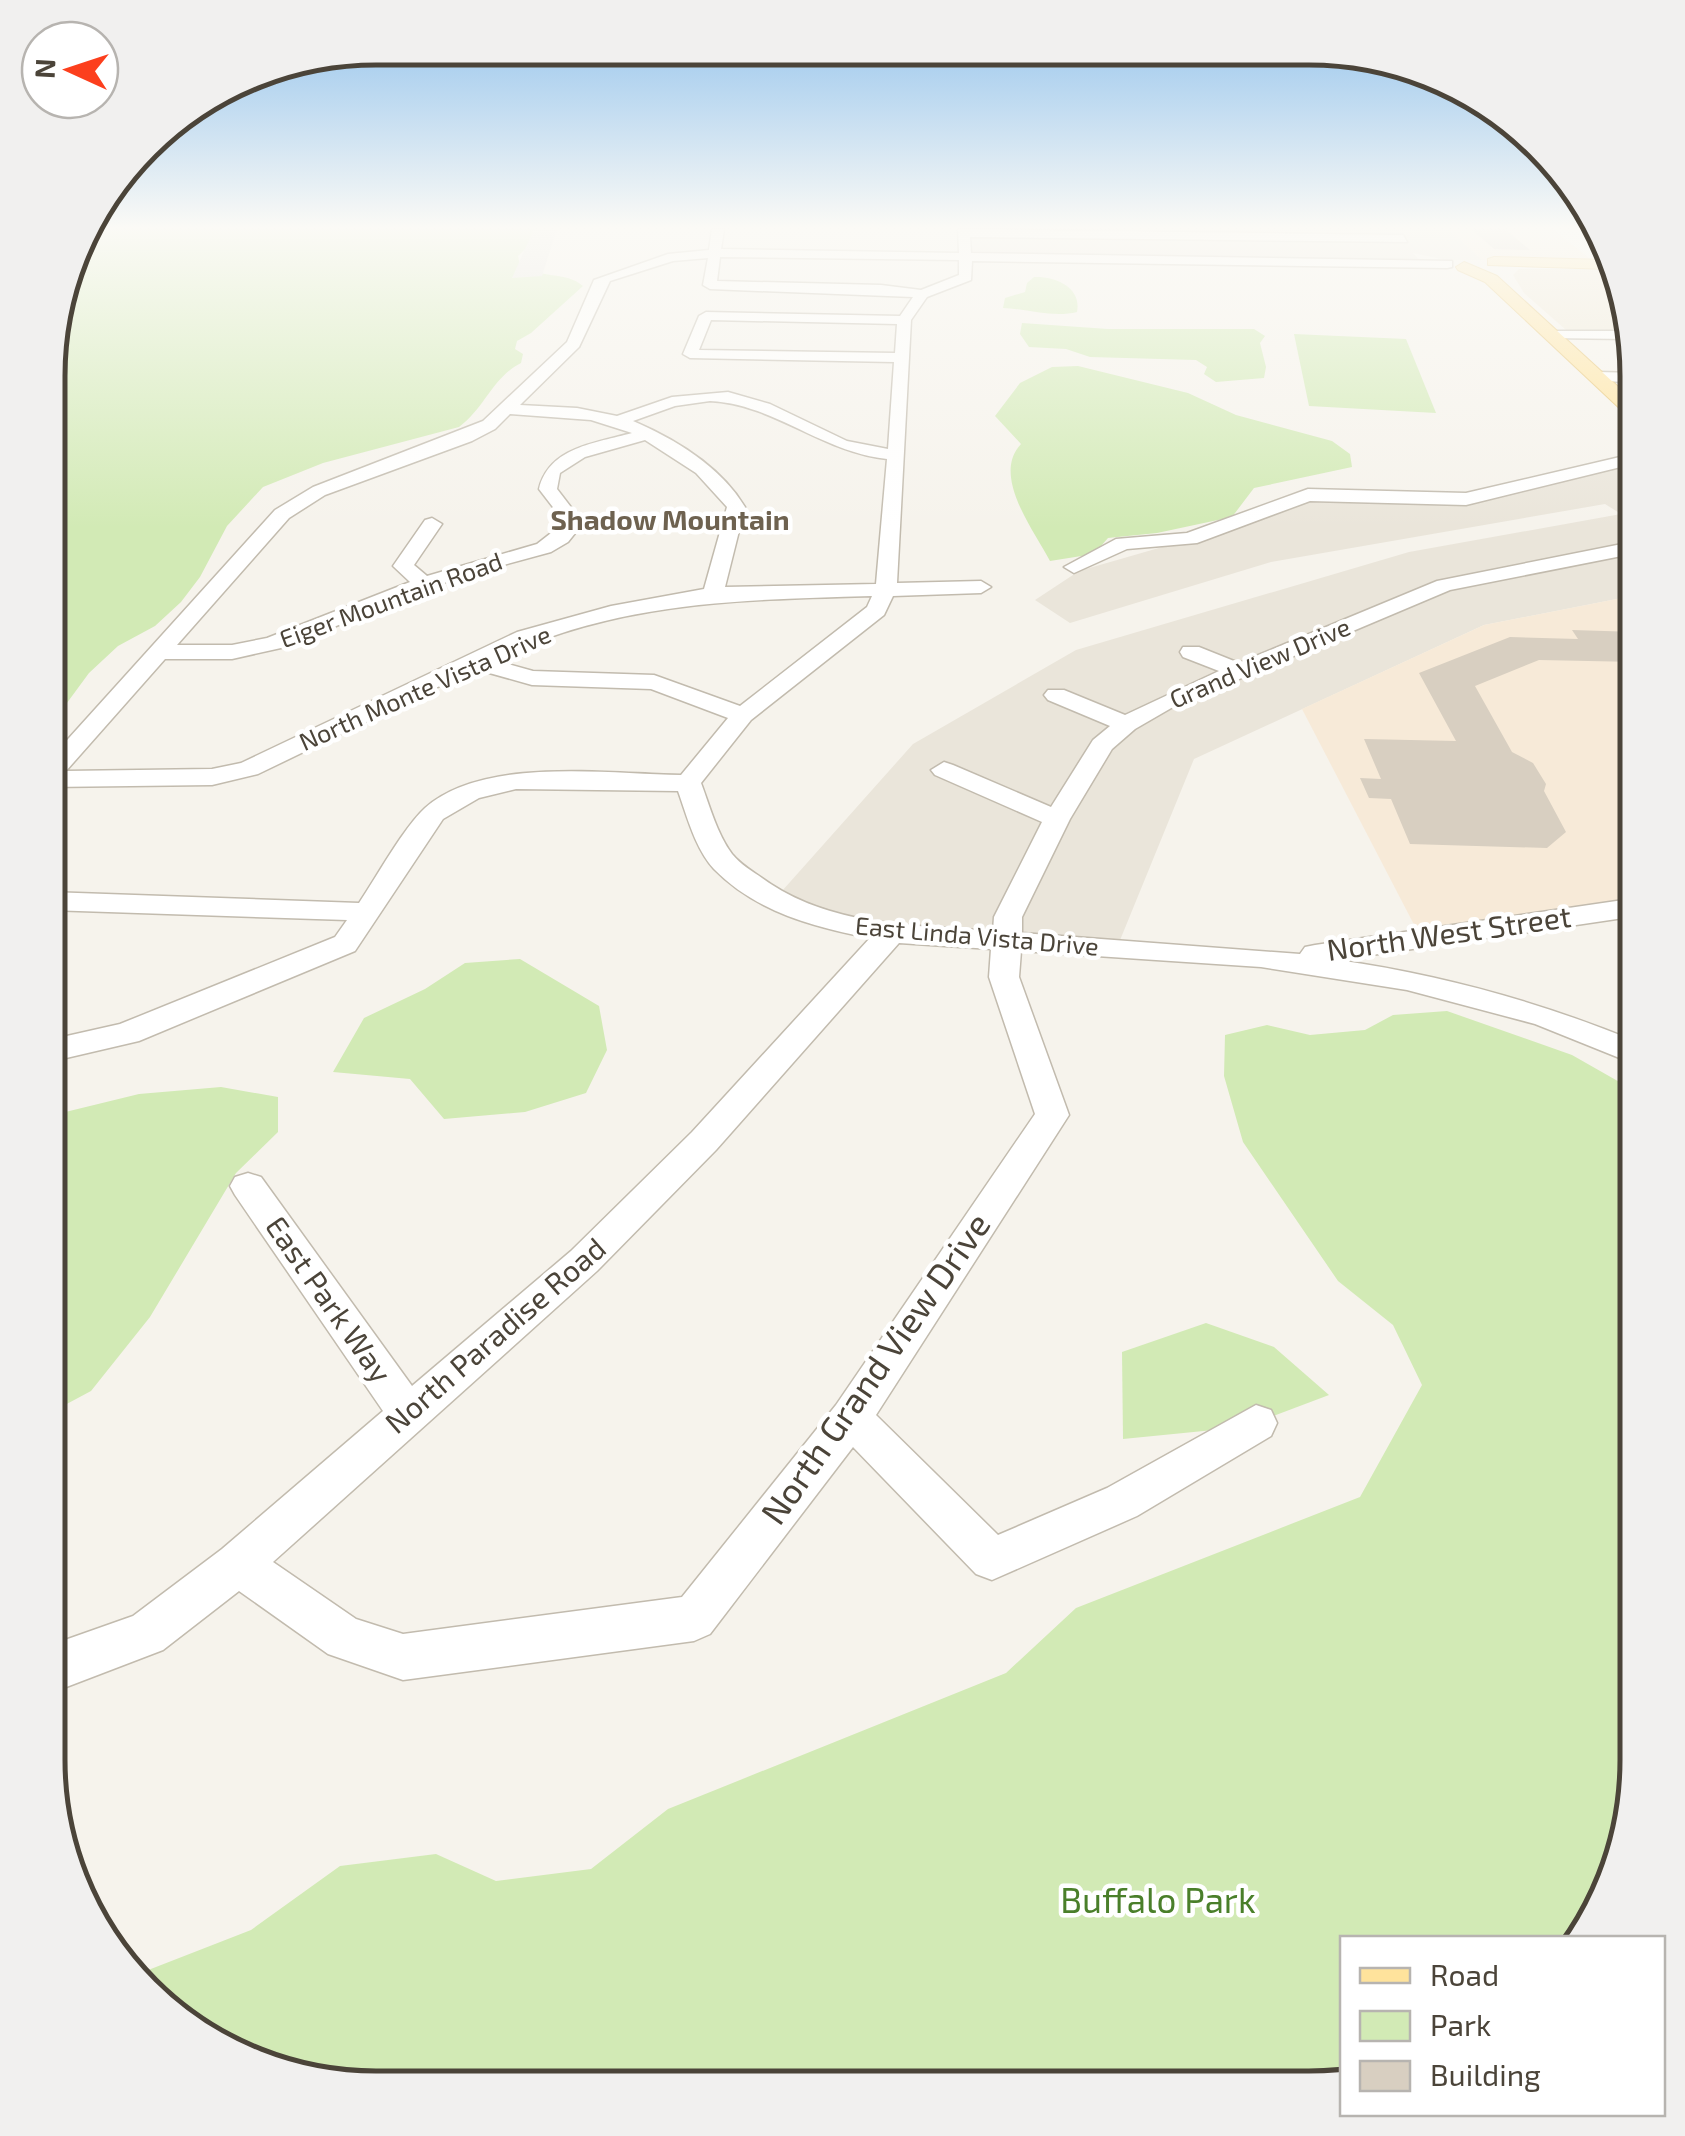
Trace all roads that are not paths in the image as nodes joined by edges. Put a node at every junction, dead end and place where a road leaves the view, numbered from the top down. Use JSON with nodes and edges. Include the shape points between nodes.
{"nodes":[{"id":1,"x":580,"y":329,"type":"edge"},
{"id":2,"x":701,"y":329,"type":"edge"},
{"id":3,"x":904,"y":329,"type":"edge"},
{"id":4,"x":1546,"y":329,"type":"edge"},
{"id":5,"x":1550,"y":331,"type":"junction"},
{"id":6,"x":1617,"y":335,"type":"edge"},
{"id":7,"x":904,"y":358,"type":"junction"},
{"id":8,"x":1598,"y":377,"type":"junction"},
{"id":9,"x":1620,"y":378,"type":"edge"},
{"id":10,"x":1620,"y":397,"type":"edge"},
{"id":11,"x":508,"y":409,"type":"junction"},
{"id":12,"x":620,"y":421,"type":"junction"},
{"id":13,"x":645,"y":435,"type":"junction"},
{"id":14,"x":896,"y":456,"type":"junction"},
{"id":15,"x":1620,"y":462,"type":"edge"},
{"id":16,"x":432,"y":524,"type":"dead end"},
{"id":17,"x":1620,"y":551,"type":"edge"},
{"id":18,"x":1074,"y":567,"type":"dead end"},
{"id":19,"x":424,"y":584,"type":"junction"},
{"id":20,"x":982,"y":586,"type":"dead end"},
{"id":21,"x":886,"y":587,"type":"junction"},
{"id":22,"x":713,"y":594,"type":"junction"},
{"id":23,"x":159,"y":652,"type":"junction"},
{"id":24,"x":1190,"y":652,"type":"dead end"},
{"id":25,"x":474,"y":662,"type":"junction"},
{"id":26,"x":1236,"y":670,"type":"junction"},
{"id":27,"x":1056,"y":695,"type":"dead end"},
{"id":28,"x":743,"y":715,"type":"junction"},
{"id":29,"x":1126,"y":724,"type":"junction"},
{"id":30,"x":65,"y":759,"type":"edge"},
{"id":31,"x":944,"y":770,"type":"dead end"},
{"id":32,"x":65,"y":776,"type":"edge"},
{"id":33,"x":688,"y":783,"type":"junction"},
{"id":34,"x":1058,"y":819,"type":"junction"},
{"id":35,"x":65,"y":903,"type":"edge"},
{"id":36,"x":1620,"y":910,"type":"edge"},
{"id":37,"x":366,"y":912,"type":"junction"},
{"id":38,"x":892,"y":932,"type":"junction"},
{"id":39,"x":1005,"y":939,"type":"junction"},
{"id":40,"x":1261,"y":958,"type":"junction"},
{"id":41,"x":1620,"y":1047,"type":"edge"},
{"id":42,"x":65,"y":1048,"type":"edge"},
{"id":43,"x":248,"y":1186,"type":"dead end"},
{"id":44,"x":408,"y":1413,"type":"junction"},
{"id":45,"x":851,"y":1418,"type":"junction"},
{"id":46,"x":1256,"y":1422,"type":"dead end"},
{"id":47,"x":238,"y":1564,"type":"junction"},
{"id":48,"x":65,"y":1664,"type":"edge"}],
"edges":[{"from":1,"to":11,"type":"street","via":[[574,344]]},
{"from":2,"to":7,"type":"street","via":[[690,354]]},
{"from":3,"to":7,"type":"street"},
{"from":4,"to":5,"type":"main road"},
{"from":5,"to":6,"type":"street"},
{"from":5,"to":8,"type":"main road"},
{"from":7,"to":14,"type":"street"},
{"from":8,"to":9,"type":"street"},
{"from":8,"to":10,"type":"main road"},
{"from":11,"to":12,"type":"street"},
{"from":11,"to":23,"type":"street","via":[[466,437],[319,492],[282,514]]},
{"from":12,"to":13,"type":"street"},
{"from":12,"to":14,"type":"street","via":[[674,400],[733,399],[762,406],[842,448]]},
{"from":13,"to":19,"type":"street","name":"Eiger Mountain Road","via":[[579,454],[552,471],[548,489],[570,527],[562,538]]},
{"from":13,"to":22,"type":"street","via":[[733,498]]},
{"from":14,"to":21,"type":"street"},
{"from":15,"to":18,"type":"street","via":[[1466,500],[1308,495],[1190,540],[1123,543]]},
{"from":16,"to":19,"type":"street","via":[[403,566]]},
{"from":17,"to":26,"type":"street","name":"Grand View Drive","via":[[1444,585]]},
{"from":19,"to":23,"type":"street","name":"Eiger Mountain Road","via":[[254,648]]},
{"from":20,"to":21,"type":"street","name":"North Monte Vista Drive"},
{"from":21,"to":22,"type":"street","name":"North Monte Vista Drive"},
{"from":21,"to":28,"type":"street","via":[[876,610]]},
{"from":22,"to":25,"type":"street","name":"North Monte Vista Drive","via":[[611,612],[525,637]]},
{"from":23,"to":30,"type":"street"},
{"from":24,"to":26,"type":"street"},
{"from":25,"to":28,"type":"street","via":[[532,678],[654,682]]},
{"from":25,"to":32,"type":"street","name":"North Monte Vista Drive","via":[[249,769],[212,777]]},
{"from":26,"to":29,"type":"street","name":"Grand View Drive"},
{"from":27,"to":29,"type":"street"},
{"from":28,"to":33,"type":"street"},
{"from":29,"to":34,"type":"street","name":"Grand View Drive","via":[[1102,746]]},
{"from":31,"to":34,"type":"street"},
{"from":33,"to":37,"type":"street","via":[[515,781],[470,793],[434,814]]},
{"from":33,"to":38,"type":"street","name":"East Linda Vista Drive","via":[[708,838],[724,864],[744,879],[820,919]]},
{"from":34,"to":39,"type":"street","name":"Grand View Drive","via":[[1008,918]]},
{"from":35,"to":37,"type":"street"},
{"from":36,"to":40,"type":"street","name":"North West Street"},
{"from":37,"to":42,"type":"street","via":[[344,944],[128,1034]]},
{"from":38,"to":39,"type":"street","name":"East Linda Vista Drive"},
{"from":38,"to":44,"type":"street","name":"North Paradise Road","via":[[704,1141],[584,1262]]},
{"from":39,"to":40,"type":"street","name":"East Linda Vista Drive"},
{"from":39,"to":45,"type":"street","name":"North Grand View Drive","via":[[1004,977],[1052,1115]]},
{"from":40,"to":41,"type":"street","name":"East Linda Vista Drive","via":[[1474,996]]},
{"from":43,"to":44,"type":"street","name":"East Park Way"},
{"from":44,"to":47,"type":"street","name":"North Paradise Road"},
{"from":45,"to":46,"type":"street","via":[[992,1559],[1122,1502]]},
{"from":45,"to":47,"type":"street","name":"North Grand View Drive","via":[[694,1618],[403,1657],[344,1638]]},
{"from":47,"to":48,"type":"street","name":"North Paradise Road","via":[[146,1634]]}]}
